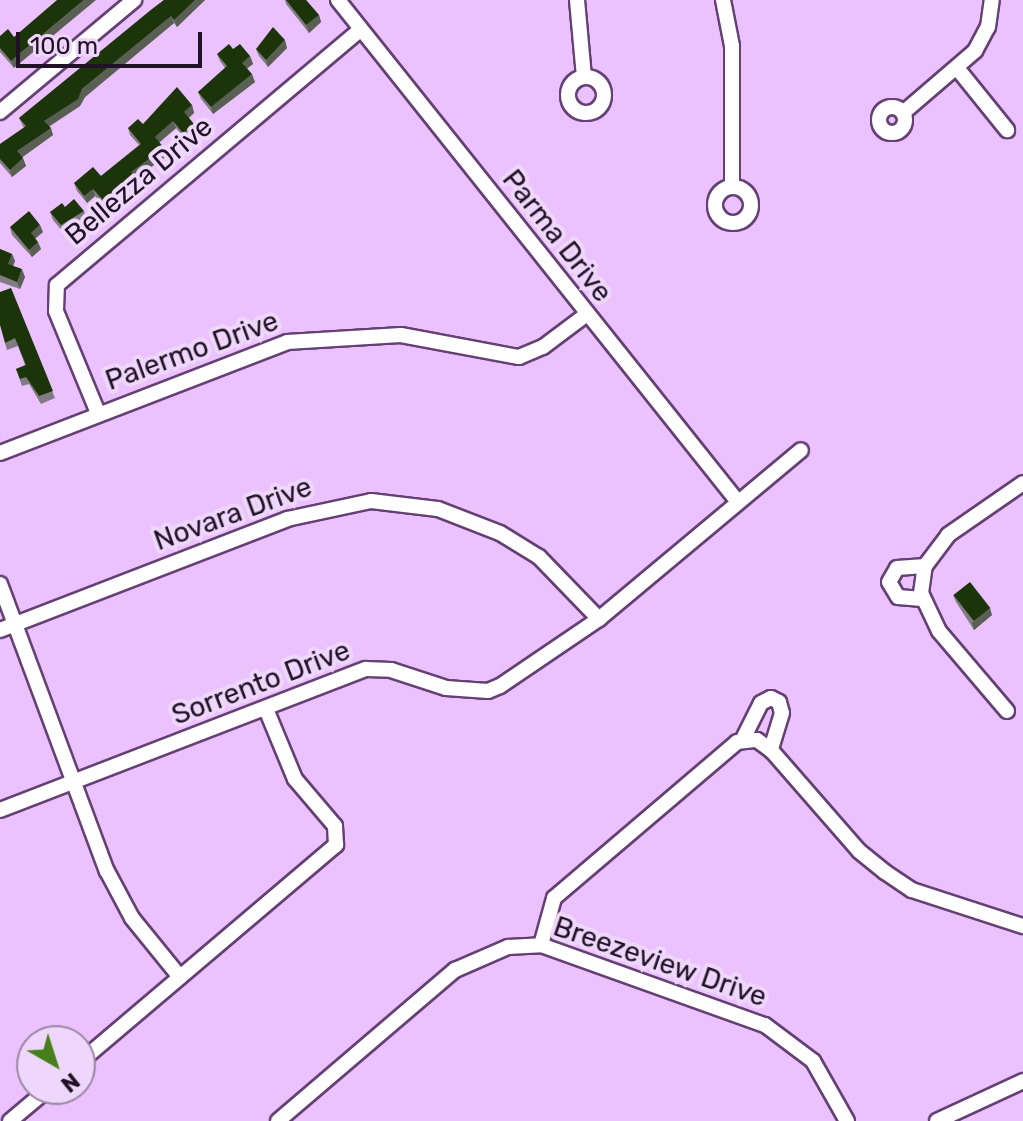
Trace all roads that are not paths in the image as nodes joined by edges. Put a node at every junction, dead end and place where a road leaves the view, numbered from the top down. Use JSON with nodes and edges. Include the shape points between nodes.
{"nodes":[{"id":1,"x":134,"y":0,"type":"edge"},
{"id":2,"x":338,"y":0,"type":"edge"},
{"id":3,"x":577,"y":0,"type":"edge"},
{"id":4,"x":723,"y":0,"type":"edge"},
{"id":5,"x":992,"y":0,"type":"edge"},
{"id":6,"x":361,"y":29,"type":"junction"},
{"id":7,"x":957,"y":68,"type":"junction"},
{"id":8,"x":584,"y":77,"type":"dead end"},
{"id":9,"x":0,"y":112,"type":"edge"},
{"id":10,"x":904,"y":112,"type":"dead end"},
{"id":11,"x":1007,"y":130,"type":"dead end"},
{"id":12,"x":732,"y":187,"type":"dead end"},
{"id":13,"x":587,"y":314,"type":"junction"},
{"id":14,"x":98,"y":413,"type":"junction"},
{"id":15,"x":801,"y":450,"type":"dead end"},
{"id":16,"x":0,"y":453,"type":"edge"},
{"id":17,"x":1023,"y":483,"type":"edge"},
{"id":18,"x":738,"y":502,"type":"junction"},
{"id":19,"x":925,"y":566,"type":"junction"},
{"id":20,"x":0,"y":584,"type":"edge"},
{"id":21,"x":922,"y":599,"type":"junction"},
{"id":22,"x":599,"y":619,"type":"junction"},
{"id":23,"x":16,"y":624,"type":"junction"},
{"id":24,"x":0,"y":630,"type":"edge"},
{"id":25,"x":266,"y":709,"type":"junction"},
{"id":26,"x":1007,"y":711,"type":"dead end"},
{"id":27,"x":749,"y":741,"type":"junction"},
{"id":28,"x":771,"y":750,"type":"junction"},
{"id":29,"x":73,"y":782,"type":"junction"},
{"id":30,"x":0,"y":810,"type":"edge"},
{"id":31,"x":1023,"y":926,"type":"edge"},
{"id":32,"x":541,"y":945,"type":"junction"},
{"id":33,"x":180,"y":977,"type":"junction"},
{"id":34,"x":96,"y":1048,"type":"edge"},
{"id":35,"x":1023,"y":1081,"type":"edge"},
{"id":36,"x":29,"y":1105,"type":"edge"},
{"id":37,"x":10,"y":1121,"type":"edge"},
{"id":38,"x":278,"y":1121,"type":"edge"},
{"id":39,"x":847,"y":1121,"type":"edge"},
{"id":40,"x":937,"y":1121,"type":"edge"}],
"edges":[{"from":1,"to":9,"type":"street"},
{"from":2,"to":6,"type":"street","name":"Parma Drive"},
{"from":3,"to":8,"type":"street"},
{"from":4,"to":12,"type":"street","via":[[732,46]]},
{"from":5,"to":7,"type":"street","via":[[983,39]]},
{"from":6,"to":13,"type":"street","name":"Parma Drive"},
{"from":6,"to":14,"type":"street","name":"Bellezza Drive","via":[[57,285],[56,311]]},
{"from":7,"to":10,"type":"street"},
{"from":7,"to":11,"type":"street"},
{"from":13,"to":14,"type":"street","name":"Palermo Drive","via":[[543,347],[519,357],[429,337],[303,339]]},
{"from":13,"to":18,"type":"street","name":"Parma Drive"},
{"from":14,"to":16,"type":"street","name":"Palermo Drive"},
{"from":15,"to":18,"type":"street","name":"Sorrento Drive"},
{"from":17,"to":19,"type":"street","via":[[948,535]]},
{"from":18,"to":22,"type":"street","name":"Sorrento Drive"},
{"from":19,"to":21,"type":"street"},
{"from":19,"to":21,"type":"street","via":[[897,568],[889,582],[898,597]]},
{"from":20,"to":23,"type":"street"},
{"from":21,"to":26,"type":"street","via":[[939,631]]},
{"from":22,"to":23,"type":"street","name":"Novara Drive","via":[[539,557],[500,533],[438,509],[382,501],[327,507],[287,519]]},
{"from":22,"to":25,"type":"street","name":"Sorrento Drive","via":[[517,678],[488,691],[446,688],[391,670],[366,669]]},
{"from":23,"to":24,"type":"street","name":"Novara Drive"},
{"from":23,"to":29,"type":"street"},
{"from":25,"to":29,"type":"street","name":"Sorrento Drive"},
{"from":25,"to":33,"type":"street","via":[[295,779],[335,826],[336,845]]},
{"from":27,"to":28,"type":"street"},
{"from":27,"to":28,"type":"street","via":[[761,703],[771,698],[779,702],[782,713]]},
{"from":27,"to":32,"type":"street","via":[[554,898]]},
{"from":28,"to":31,"type":"street","via":[[859,851],[885,872],[912,890]]},
{"from":29,"to":30,"type":"street","name":"Sorrento Drive"},
{"from":29,"to":33,"type":"street","via":[[123,904]]},
{"from":32,"to":38,"type":"street","name":"Breezeview Drive","via":[[508,947],[455,970]]},
{"from":32,"to":39,"type":"street","name":"Breezeview Drive","via":[[765,1025],[813,1061]]},
{"from":33,"to":34,"type":"street"},
{"from":35,"to":40,"type":"street"},
{"from":36,"to":37,"type":"street"}]}
